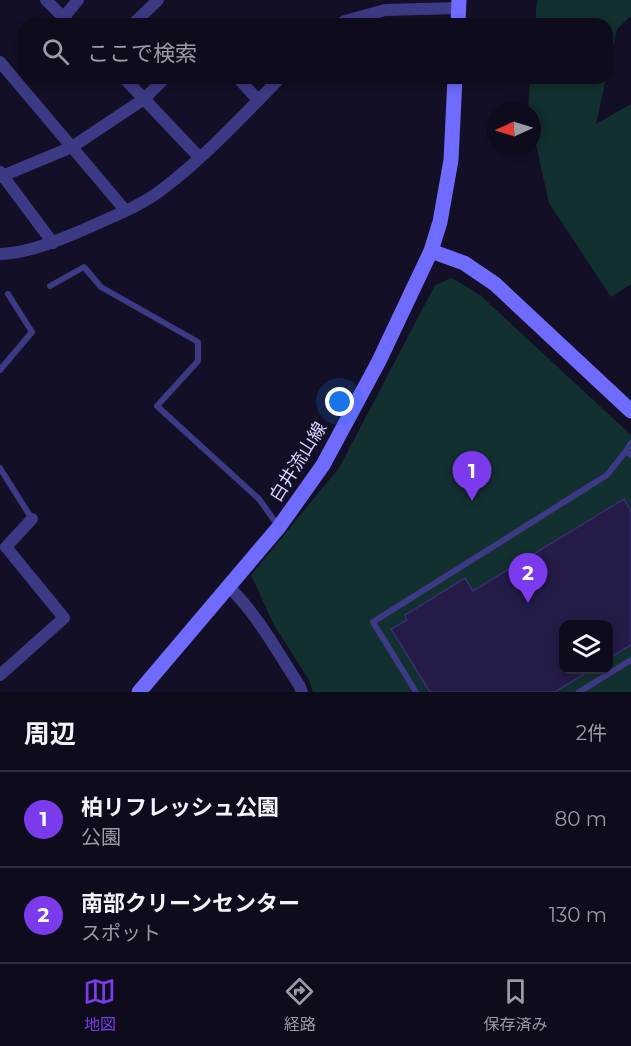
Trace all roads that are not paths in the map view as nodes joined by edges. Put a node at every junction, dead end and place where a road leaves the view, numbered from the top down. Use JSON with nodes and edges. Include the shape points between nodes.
{"nodes":[{"id":1,"x":46,"y":0,"type":"edge"},
{"id":2,"x":78,"y":0,"type":"edge"},
{"id":3,"x":158,"y":0,"type":"edge"},
{"id":4,"x":459,"y":4,"type":"edge"},
{"id":5,"x":64,"y":18,"type":"edge"},
{"id":6,"x":69,"y":18,"type":"edge"},
{"id":7,"x":139,"y":18,"type":"edge"},
{"id":8,"x":356,"y":18,"type":"edge"},
{"id":9,"x":0,"y":62,"type":"edge"},
{"id":10,"x":18,"y":83,"type":"edge"},
{"id":11,"x":19,"y":84,"type":"edge"},
{"id":12,"x":130,"y":84,"type":"edge"},
{"id":13,"x":159,"y":84,"type":"edge"},
{"id":14,"x":243,"y":84,"type":"edge"},
{"id":15,"x":274,"y":84,"type":"edge"},
{"id":16,"x":455,"y":84,"type":"edge"},
{"id":17,"x":144,"y":99,"type":"junction"},
{"id":18,"x":258,"y":100,"type":"junction"},
{"id":19,"x":72,"y":147,"type":"junction"},
{"id":20,"x":200,"y":158,"type":"junction"},
{"id":21,"x":1,"y":175,"type":"edge"},
{"id":22,"x":125,"y":210,"type":"junction"},
{"id":23,"x":52,"y":243,"type":"junction"},
{"id":24,"x":431,"y":251,"type":"junction"},
{"id":25,"x":0,"y":254,"type":"edge"},
{"id":26,"x":50,"y":286,"type":"dead end"},
{"id":27,"x":8,"y":294,"type":"dead end"},
{"id":28,"x":0,"y":370,"type":"edge"},
{"id":29,"x":631,"y":411,"type":"edge"},
{"id":30,"x":631,"y":443,"type":"edge"},
{"id":31,"x":628,"y":453,"type":"edge"},
{"id":32,"x":0,"y":468,"type":"edge"},
{"id":33,"x":32,"y":519,"type":"joint"},
{"id":34,"x":279,"y":528,"type":"junction"},
{"id":35,"x":228,"y":586,"type":"junction"},
{"id":36,"x":631,"y":660,"type":"edge"},
{"id":37,"x":0,"y":675,"type":"edge"},
{"id":38,"x":139,"y":692,"type":"edge"},
{"id":39,"x":302,"y":692,"type":"edge"},
{"id":40,"x":416,"y":692,"type":"edge"},
{"id":41,"x":579,"y":692,"type":"edge"}],
"edges":[{"from":1,"to":5,"type":"street"},
{"from":2,"to":6,"type":"street"},
{"from":3,"to":7,"type":"street"},
{"from":4,"to":8,"type":"street","via":[[385,10]]},
{"from":9,"to":10,"type":"street"},
{"from":11,"to":19,"type":"street"},
{"from":12,"to":17,"type":"street"},
{"from":13,"to":17,"type":"street"},
{"from":14,"to":18,"type":"street"},
{"from":15,"to":18,"type":"street"},
{"from":16,"to":24,"type":"main road","name":"白井流山線","via":[[451,160]]},
{"from":17,"to":19,"type":"street"},
{"from":17,"to":20,"type":"street"},
{"from":18,"to":20,"type":"street"},
{"from":19,"to":21,"type":"street"},
{"from":19,"to":22,"type":"street"},
{"from":20,"to":22,"type":"street","via":[[159,192]]},
{"from":21,"to":23,"type":"street"},
{"from":22,"to":23,"type":"street"},
{"from":23,"to":25,"type":"street"},
{"from":24,"to":29,"type":"main road","via":[[464,263],[495,284]]},
{"from":24,"to":34,"type":"main road","name":"白井流山線","via":[[379,361],[323,465]]},
{"from":26,"to":34,"type":"lane","via":[[84,267],[101,288],[198,342],[198,361],[157,406],[259,499]]},
{"from":27,"to":28,"type":"lane","via":[[32,332]]},
{"from":30,"to":31,"type":"lane"},
{"from":31,"to":40,"type":"lane","via":[[607,475],[373,622]]},
{"from":32,"to":33,"type":"lane"},
{"from":33,"to":37,"type":"street","via":[[6,547],[64,618]]},
{"from":34,"to":35,"type":"main road","name":"白井流山線"},
{"from":35,"to":38,"type":"main road","name":"白井流山線"},
{"from":35,"to":39,"type":"street","via":[[262,628]]},
{"from":36,"to":41,"type":"lane"}]}
